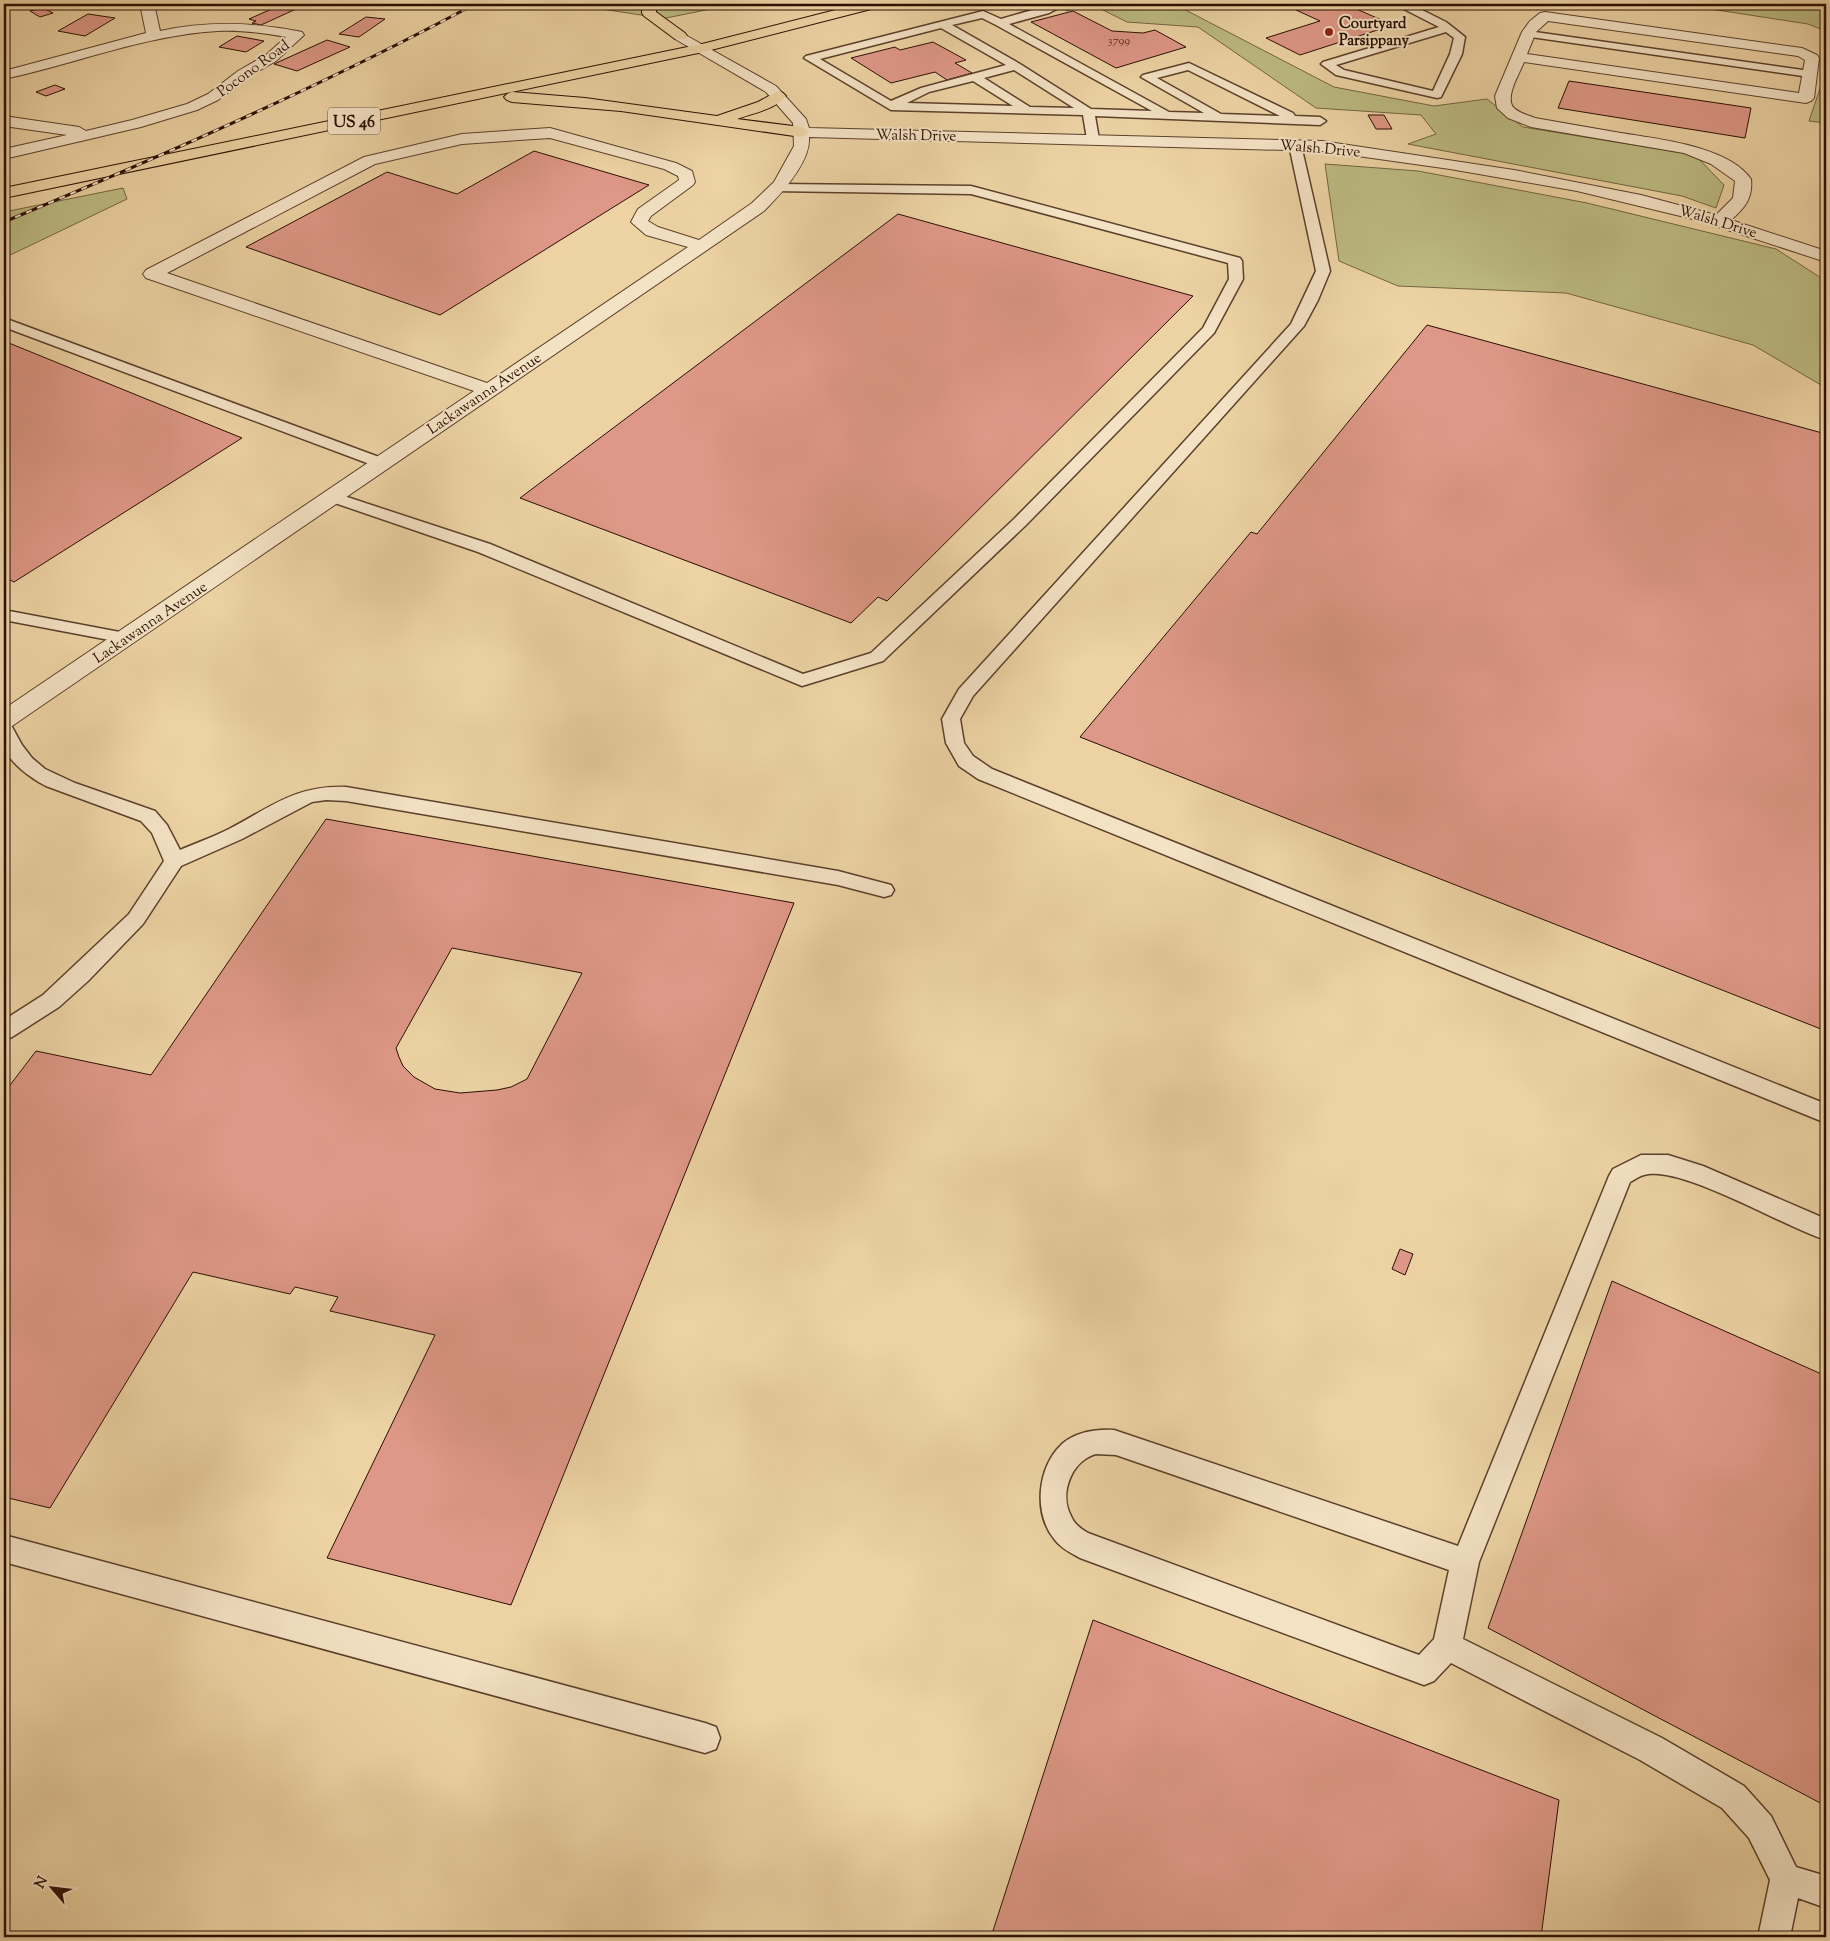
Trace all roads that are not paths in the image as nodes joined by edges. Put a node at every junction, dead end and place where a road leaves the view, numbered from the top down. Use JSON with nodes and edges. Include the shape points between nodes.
{"nodes":[{"id":1,"x":147,"y":4,"type":"edge"},
{"id":2,"x":649,"y":4,"type":"edge"},
{"id":3,"x":874,"y":4,"type":"edge"},
{"id":4,"x":1061,"y":4,"type":"edge"},
{"id":5,"x":1402,"y":4,"type":"edge"},
{"id":6,"x":810,"y":6,"type":"dead end"},
{"id":7,"x":791,"y":11,"type":"dead end"},
{"id":8,"x":1000,"y":23,"type":"junction"},
{"id":9,"x":942,"y":24,"type":"junction"},
{"id":10,"x":1448,"y":28,"type":"junction"},
{"id":11,"x":698,"y":32,"type":"dead end"},
{"id":12,"x":1528,"y":34,"type":"junction"},
{"id":13,"x":680,"y":36,"type":"junction"},
{"id":14,"x":154,"y":37,"type":"junction"},
{"id":15,"x":661,"y":40,"type":"dead end"},
{"id":16,"x":703,"y":48,"type":"junction"},
{"id":17,"x":1519,"y":57,"type":"junction"},
{"id":18,"x":1016,"y":66,"type":"junction"},
{"id":19,"x":1810,"y":74,"type":"junction"},
{"id":20,"x":4,"y":75,"type":"edge"},
{"id":21,"x":976,"y":76,"type":"junction"},
{"id":22,"x":778,"y":96,"type":"junction"},
{"id":23,"x":436,"y":103,"type":"junction"},
{"id":24,"x":891,"y":106,"type":"junction"},
{"id":25,"x":1027,"y":110,"type":"junction"},
{"id":26,"x":1088,"y":112,"type":"junction"},
{"id":27,"x":1167,"y":115,"type":"junction"},
{"id":28,"x":1220,"y":117,"type":"junction"},
{"id":29,"x":4,"y":120,"type":"edge"},
{"id":30,"x":1295,"y":120,"type":"junction"},
{"id":31,"x":709,"y":121,"type":"junction"},
{"id":32,"x":1320,"y":121,"type":"dead end"},
{"id":33,"x":801,"y":132,"type":"junction"},
{"id":34,"x":95,"y":134,"type":"junction"},
{"id":35,"x":1094,"y":139,"type":"junction"},
{"id":36,"x":1295,"y":145,"type":"junction"},
{"id":37,"x":4,"y":154,"type":"edge"},
{"id":38,"x":777,"y":188,"type":"junction"},
{"id":39,"x":4,"y":193,"type":"edge"},
{"id":40,"x":1720,"y":221,"type":"junction"},
{"id":41,"x":702,"y":246,"type":"junction"},
{"id":42,"x":1826,"y":257,"type":"edge"},
{"id":43,"x":4,"y":322,"type":"edge"},
{"id":44,"x":489,"y":390,"type":"junction"},
{"id":45,"x":381,"y":464,"type":"junction"},
{"id":46,"x":332,"y":497,"type":"junction"},
{"id":47,"x":4,"y":615,"type":"edge"},
{"id":48,"x":125,"y":638,"type":"junction"},
{"id":49,"x":4,"y":720,"type":"edge"},
{"id":50,"x":4,"y":729,"type":"edge"},
{"id":51,"x":174,"y":861,"type":"junction"},
{"id":52,"x":884,"y":890,"type":"dead end"},
{"id":53,"x":4,"y":1031,"type":"edge"},
{"id":54,"x":1826,"y":1114,"type":"edge"},
{"id":55,"x":1826,"y":1230,"type":"edge"},
{"id":56,"x":4,"y":1548,"type":"edge"},
{"id":57,"x":1465,"y":1562,"type":"junction"},
{"id":58,"x":1448,"y":1646,"type":"junction"},
{"id":59,"x":706,"y":1738,"type":"dead end"},
{"id":60,"x":1786,"y":1879,"type":"junction"},
{"id":61,"x":1826,"y":1892,"type":"edge"},
{"id":62,"x":1774,"y":1937,"type":"edge"}],
"edges":[{"from":1,"to":14,"type":"street"},
{"from":2,"to":13,"type":"highway","via":[[648,13]]},
{"from":3,"to":16,"type":"highway","number":"US 46"},
{"from":4,"to":8,"type":"lane"},
{"from":5,"to":10,"type":"lane"},
{"from":6,"to":7,"type":"highway"},
{"from":8,"to":9,"type":"lane","via":[[983,14]]},
{"from":8,"to":27,"type":"lane"},
{"from":9,"to":18,"type":"lane"},
{"from":9,"to":24,"type":"lane","via":[[810,58]]},
{"from":10,"to":10,"type":"lane","via":[[1460,37],[1456,54],[1437,95],[1340,73],[1327,64]]},
{"from":11,"to":13,"type":"highway"},
{"from":12,"to":17,"type":"street"},
{"from":12,"to":19,"type":"lane"},
{"from":12,"to":19,"type":"street","via":[[1545,16],[1802,52],[1812,58]]},
{"from":13,"to":15,"type":"highway"},
{"from":13,"to":16,"type":"street"},
{"from":14,"to":20,"type":"street","name":"Pocono Road"},
{"from":14,"to":34,"type":"street","name":"Pocono Road","via":[[218,27],[297,35],[271,58],[242,74],[213,97],[192,107]]},
{"from":16,"to":22,"type":"street"},
{"from":16,"to":23,"type":"highway","number":"US 46"},
{"from":17,"to":19,"type":"street","via":[[1806,98]]},
{"from":17,"to":40,"type":"street","via":[[1503,96],[1505,108],[1513,116],[1709,156],[1743,179],[1745,191],[1740,202]]},
{"from":18,"to":21,"type":"lane"},
{"from":18,"to":26,"type":"lane"},
{"from":21,"to":24,"type":"lane","via":[[925,90]]},
{"from":21,"to":25,"type":"lane"},
{"from":22,"to":31,"type":"highway","via":[[763,106]]},
{"from":22,"to":33,"type":"street","via":[[801,122]]},
{"from":23,"to":31,"type":"highway","via":[[504,97],[546,98]]},
{"from":23,"to":39,"type":"highway","number":"US 46"},
{"from":24,"to":25,"type":"lane"},
{"from":25,"to":26,"type":"lane"},
{"from":26,"to":27,"type":"lane"},
{"from":26,"to":35,"type":"lane"},
{"from":27,"to":28,"type":"lane"},
{"from":28,"to":30,"type":"lane"},
{"from":28,"to":30,"type":"lane","via":[[1147,77],[1189,66]]},
{"from":29,"to":34,"type":"street"},
{"from":30,"to":32,"type":"lane"},
{"from":31,"to":33,"type":"highway"},
{"from":33,"to":35,"type":"street","name":"Walsh Drive"},
{"from":33,"to":38,"type":"street","name":"Lackawanna Avenue","via":[[802,146]]},
{"from":34,"to":37,"type":"street"},
{"from":35,"to":36,"type":"street","name":"Walsh Drive"},
{"from":36,"to":40,"type":"street","name":"Walsh Drive","via":[[1386,154],[1618,194]]},
{"from":36,"to":54,"type":"lane","via":[[1323,271],[1312,300],[1297,326],[965,693],[951,719],[955,743],[966,760],[985,774]]},
{"from":38,"to":41,"type":"street","name":"Lackawanna Avenue","via":[[758,208]]},
{"from":38,"to":46,"type":"lane","via":[[970,190],[1235,261],[1236,280],[1209,330],[1020,522],[877,657],[802,680],[484,548]]},
{"from":40,"to":42,"type":"street","name":"Walsh Drive"},
{"from":41,"to":44,"type":"street","name":"Lackawanna Avenue"},
{"from":41,"to":44,"type":"street","via":[[652,231],[639,222],[644,213],[687,182],[686,174],[670,166],[606,148],[535,133],[462,139],[370,160],[152,274]]},
{"from":43,"to":45,"type":"lane"},
{"from":44,"to":45,"type":"street","name":"Lackawanna Avenue"},
{"from":45,"to":46,"type":"street","name":"Lackawanna Avenue"},
{"from":46,"to":48,"type":"street","name":"Lackawanna Avenue"},
{"from":47,"to":48,"type":"lane"},
{"from":48,"to":49,"type":"street","name":"Lackawanna Avenue"},
{"from":50,"to":51,"type":"lane","via":[[25,764],[46,780],[148,816],[169,845]]},
{"from":51,"to":52,"type":"lane","via":[[308,796],[346,794],[838,878]]},
{"from":51,"to":53,"type":"lane","via":[[136,920],[51,1001]]},
{"from":55,"to":57,"type":"lane","via":[[1703,1176],[1668,1165],[1641,1165],[1622,1176]]},
{"from":56,"to":59,"type":"lane"},
{"from":57,"to":58,"type":"lane"},
{"from":57,"to":58,"type":"lane","via":[[1116,1443],[1095,1442],[1072,1452],[1059,1470],[1053,1489],[1054,1510],[1062,1528],[1074,1541],[1090,1548],[1424,1671]]},
{"from":58,"to":60,"type":"lane","via":[[1651,1749],[1733,1797],[1760,1827]]},
{"from":60,"to":61,"type":"lane"},
{"from":60,"to":62,"type":"lane"}]}
